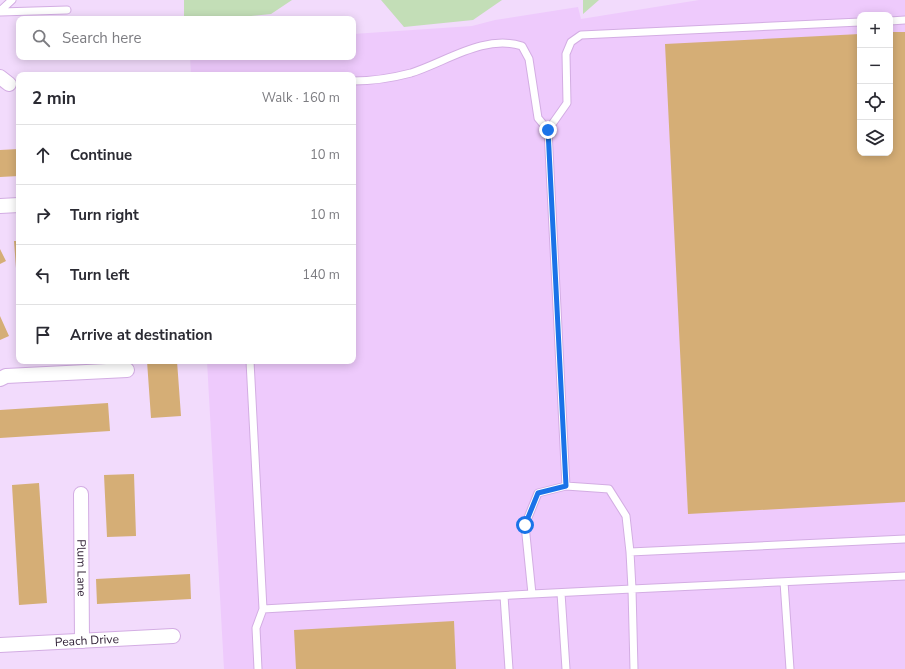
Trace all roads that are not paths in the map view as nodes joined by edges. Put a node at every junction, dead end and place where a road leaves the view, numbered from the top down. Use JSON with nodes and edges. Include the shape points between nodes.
{"nodes":[{"id":1,"x":12,"y":0,"type":"edge"},
{"id":2,"x":67,"y":10,"type":"dead end"},
{"id":3,"x":0,"y":12,"type":"edge"},
{"id":4,"x":905,"y":20,"type":"edge"},
{"id":5,"x":893,"y":21,"type":"edge"},
{"id":6,"x":857,"y":22,"type":"edge"},
{"id":7,"x":356,"y":81,"type":"edge"},
{"id":8,"x":548,"y":130,"type":"junction"},
{"id":9,"x":16,"y":205,"type":"edge"},
{"id":10,"x":0,"y":206,"type":"edge"},
{"id":11,"x":250,"y":364,"type":"edge"},
{"id":12,"x":127,"y":370,"type":"dead end"},
{"id":13,"x":0,"y":379,"type":"edge"},
{"id":14,"x":566,"y":486,"type":"junction"},
{"id":15,"x":81,"y":494,"type":"dead end"},
{"id":16,"x":905,"y":539,"type":"edge"},
{"id":17,"x":630,"y":552,"type":"junction"},
{"id":18,"x":905,"y":576,"type":"edge"},
{"id":19,"x":784,"y":582,"type":"junction"},
{"id":20,"x":632,"y":589,"type":"junction"},
{"id":21,"x":561,"y":593,"type":"junction"},
{"id":22,"x":532,"y":594,"type":"junction"},
{"id":23,"x":504,"y":596,"type":"junction"},
{"id":24,"x":263,"y":609,"type":"junction"},
{"id":25,"x":173,"y":636,"type":"dead end"},
{"id":26,"x":82,"y":641,"type":"junction"},
{"id":27,"x":0,"y":645,"type":"edge"},
{"id":28,"x":258,"y":669,"type":"edge"},
{"id":29,"x":509,"y":669,"type":"edge"},
{"id":30,"x":566,"y":669,"type":"edge"},
{"id":31,"x":634,"y":669,"type":"edge"},
{"id":32,"x":790,"y":669,"type":"edge"}],
"edges":[{"from":1,"to":3,"type":"lane"},
{"from":2,"to":3,"type":"lane"},
{"from":4,"to":5,"type":"lane"},
{"from":6,"to":8,"type":"lane","via":[[581,35],[571,42],[566,54],[567,103]]},
{"from":7,"to":8,"type":"lane","via":[[411,72],[456,54],[491,44],[511,43],[522,46],[529,59],[538,118]]},
{"from":8,"to":14,"type":"lane"},
{"from":9,"to":10,"type":"street"},
{"from":11,"to":24,"type":"lane"},
{"from":12,"to":13,"type":"street","via":[[6,376]]},
{"from":14,"to":17,"type":"lane","via":[[609,489],[626,516]]},
{"from":14,"to":22,"type":"lane","via":[[538,493],[525,525]]},
{"from":15,"to":26,"type":"street","name":"Plum Lane"},
{"from":16,"to":17,"type":"lane"},
{"from":17,"to":20,"type":"lane"},
{"from":18,"to":19,"type":"lane"},
{"from":19,"to":20,"type":"lane"},
{"from":19,"to":32,"type":"lane"},
{"from":20,"to":21,"type":"lane"},
{"from":20,"to":31,"type":"lane"},
{"from":21,"to":22,"type":"lane"},
{"from":21,"to":30,"type":"lane"},
{"from":22,"to":23,"type":"lane"},
{"from":23,"to":24,"type":"lane"},
{"from":23,"to":29,"type":"lane"},
{"from":24,"to":28,"type":"lane","via":[[256,628]]},
{"from":25,"to":26,"type":"street","name":"Peach Drive"},
{"from":26,"to":27,"type":"street","name":"Peach Drive"}]}
